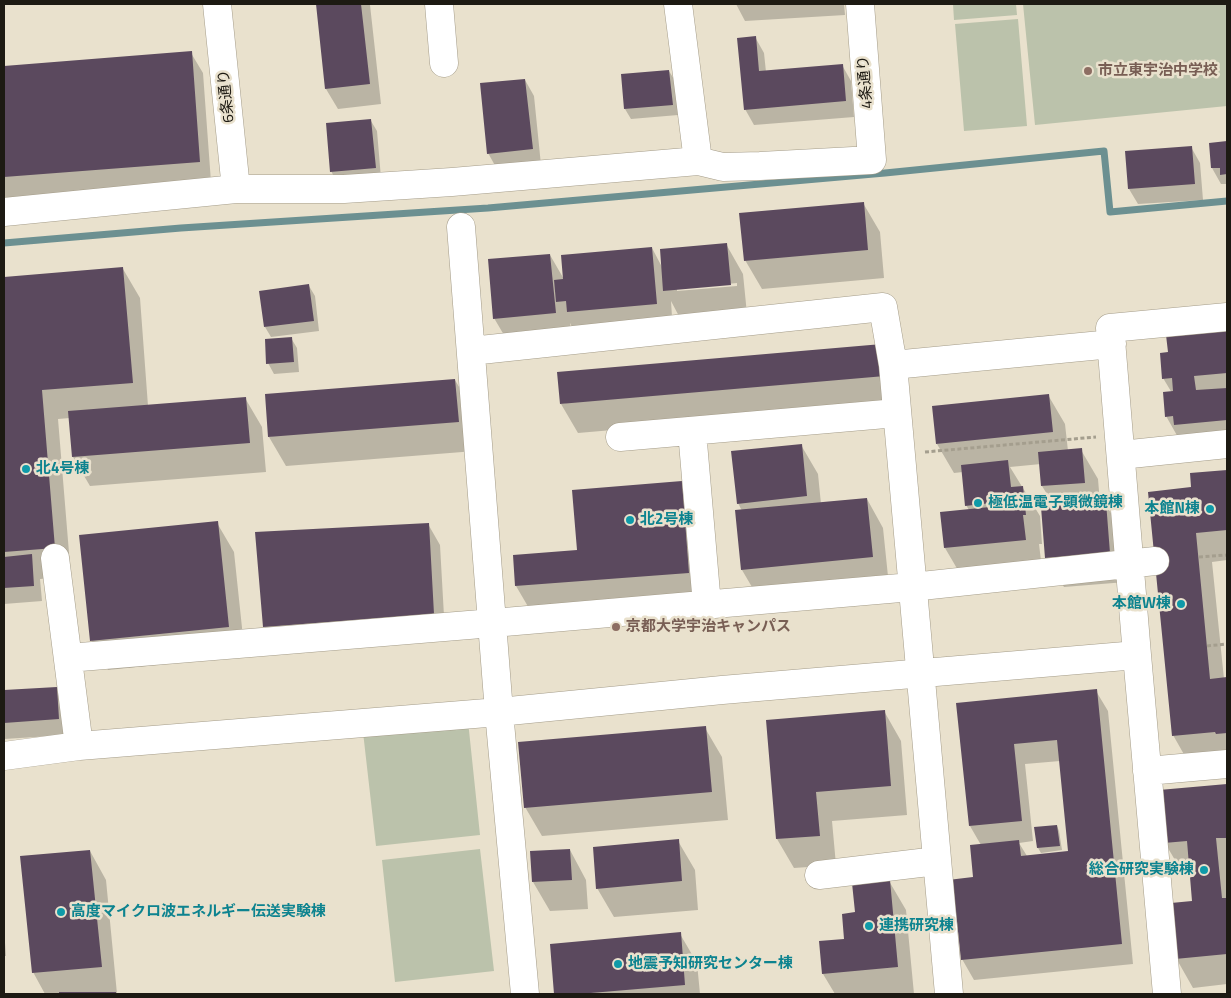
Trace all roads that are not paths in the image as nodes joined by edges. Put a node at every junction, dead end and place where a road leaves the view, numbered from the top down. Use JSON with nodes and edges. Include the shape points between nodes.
{"nodes":[{"id":1,"x":217,"y":4,"type":"edge"},
{"id":2,"x":439,"y":4,"type":"edge"},
{"id":3,"x":678,"y":4,"type":"edge"},
{"id":4,"x":860,"y":4,"type":"edge"},
{"id":5,"x":444,"y":63,"type":"dead end"},
{"id":6,"x":698,"y":161,"type":"junction"},
{"id":7,"x":236,"y":188,"type":"junction"},
{"id":8,"x":4,"y":212,"type":"edge"},
{"id":9,"x":461,"y":227,"type":"dead end"},
{"id":10,"x":1227,"y":317,"type":"edge"},
{"id":11,"x":1112,"y":344,"type":"junction"},
{"id":12,"x":471,"y":351,"type":"junction"},
{"id":13,"x":893,"y":365,"type":"junction"},
{"id":14,"x":897,"y":414,"type":"junction"},
{"id":15,"x":692,"y":430,"type":"junction"},
{"id":16,"x":620,"y":437,"type":"dead end"},
{"id":17,"x":1227,"y":444,"type":"edge"},
{"id":18,"x":1120,"y":445,"type":"junction"},
{"id":19,"x":55,"y":558,"type":"dead end"},
{"id":20,"x":1142,"y":563,"type":"junction"},
{"id":21,"x":912,"y":587,"type":"junction"},
{"id":22,"x":707,"y":604,"type":"junction"},
{"id":23,"x":493,"y":624,"type":"junction"},
{"id":24,"x":1137,"y":656,"type":"junction"},
{"id":25,"x":68,"y":658,"type":"junction"},
{"id":26,"x":920,"y":673,"type":"junction"},
{"id":27,"x":499,"y":712,"type":"junction"},
{"id":28,"x":79,"y":746,"type":"junction"},
{"id":29,"x":4,"y":756,"type":"edge"},
{"id":30,"x":1227,"y":764,"type":"edge"},
{"id":31,"x":1147,"y":771,"type":"junction"},
{"id":32,"x":937,"y":861,"type":"junction"},
{"id":33,"x":820,"y":875,"type":"dead end"},
{"id":34,"x":525,"y":994,"type":"edge"},
{"id":35,"x":949,"y":994,"type":"edge"},
{"id":36,"x":1168,"y":994,"type":"edge"}],
"edges":[{"from":1,"to":7,"type":"lane","name":"6条通り"},
{"from":2,"to":5,"type":"lane"},
{"from":3,"to":6,"type":"lane"},
{"from":4,"to":6,"type":"lane","name":"4条通り","via":[[872,160],[723,167]]},
{"from":6,"to":7,"type":"lane","via":[[354,188]]},
{"from":7,"to":8,"type":"lane"},
{"from":9,"to":12,"type":"lane"},
{"from":10,"to":11,"type":"lane","via":[[1110,328]]},
{"from":11,"to":13,"type":"lane"},
{"from":11,"to":18,"type":"lane"},
{"from":12,"to":13,"type":"lane","via":[[882,307]]},
{"from":12,"to":23,"type":"lane"},
{"from":13,"to":14,"type":"lane"},
{"from":14,"to":15,"type":"lane"},
{"from":14,"to":21,"type":"lane"},
{"from":15,"to":16,"type":"lane"},
{"from":15,"to":22,"type":"lane"},
{"from":17,"to":18,"type":"lane"},
{"from":18,"to":20,"type":"lane"},
{"from":19,"to":25,"type":"lane"},
{"from":20,"to":21,"type":"lane"},
{"from":20,"to":24,"type":"lane"},
{"from":21,"to":22,"type":"lane"},
{"from":21,"to":26,"type":"lane"},
{"from":22,"to":23,"type":"lane"},
{"from":23,"to":25,"type":"lane"},
{"from":23,"to":27,"type":"lane"},
{"from":24,"to":26,"type":"lane"},
{"from":24,"to":31,"type":"lane"},
{"from":25,"to":28,"type":"lane"},
{"from":26,"to":27,"type":"lane"},
{"from":26,"to":32,"type":"lane"},
{"from":27,"to":28,"type":"lane"},
{"from":27,"to":34,"type":"lane"},
{"from":28,"to":29,"type":"lane"},
{"from":30,"to":31,"type":"lane"},
{"from":31,"to":36,"type":"lane"},
{"from":32,"to":33,"type":"lane"},
{"from":32,"to":35,"type":"lane"}]}
